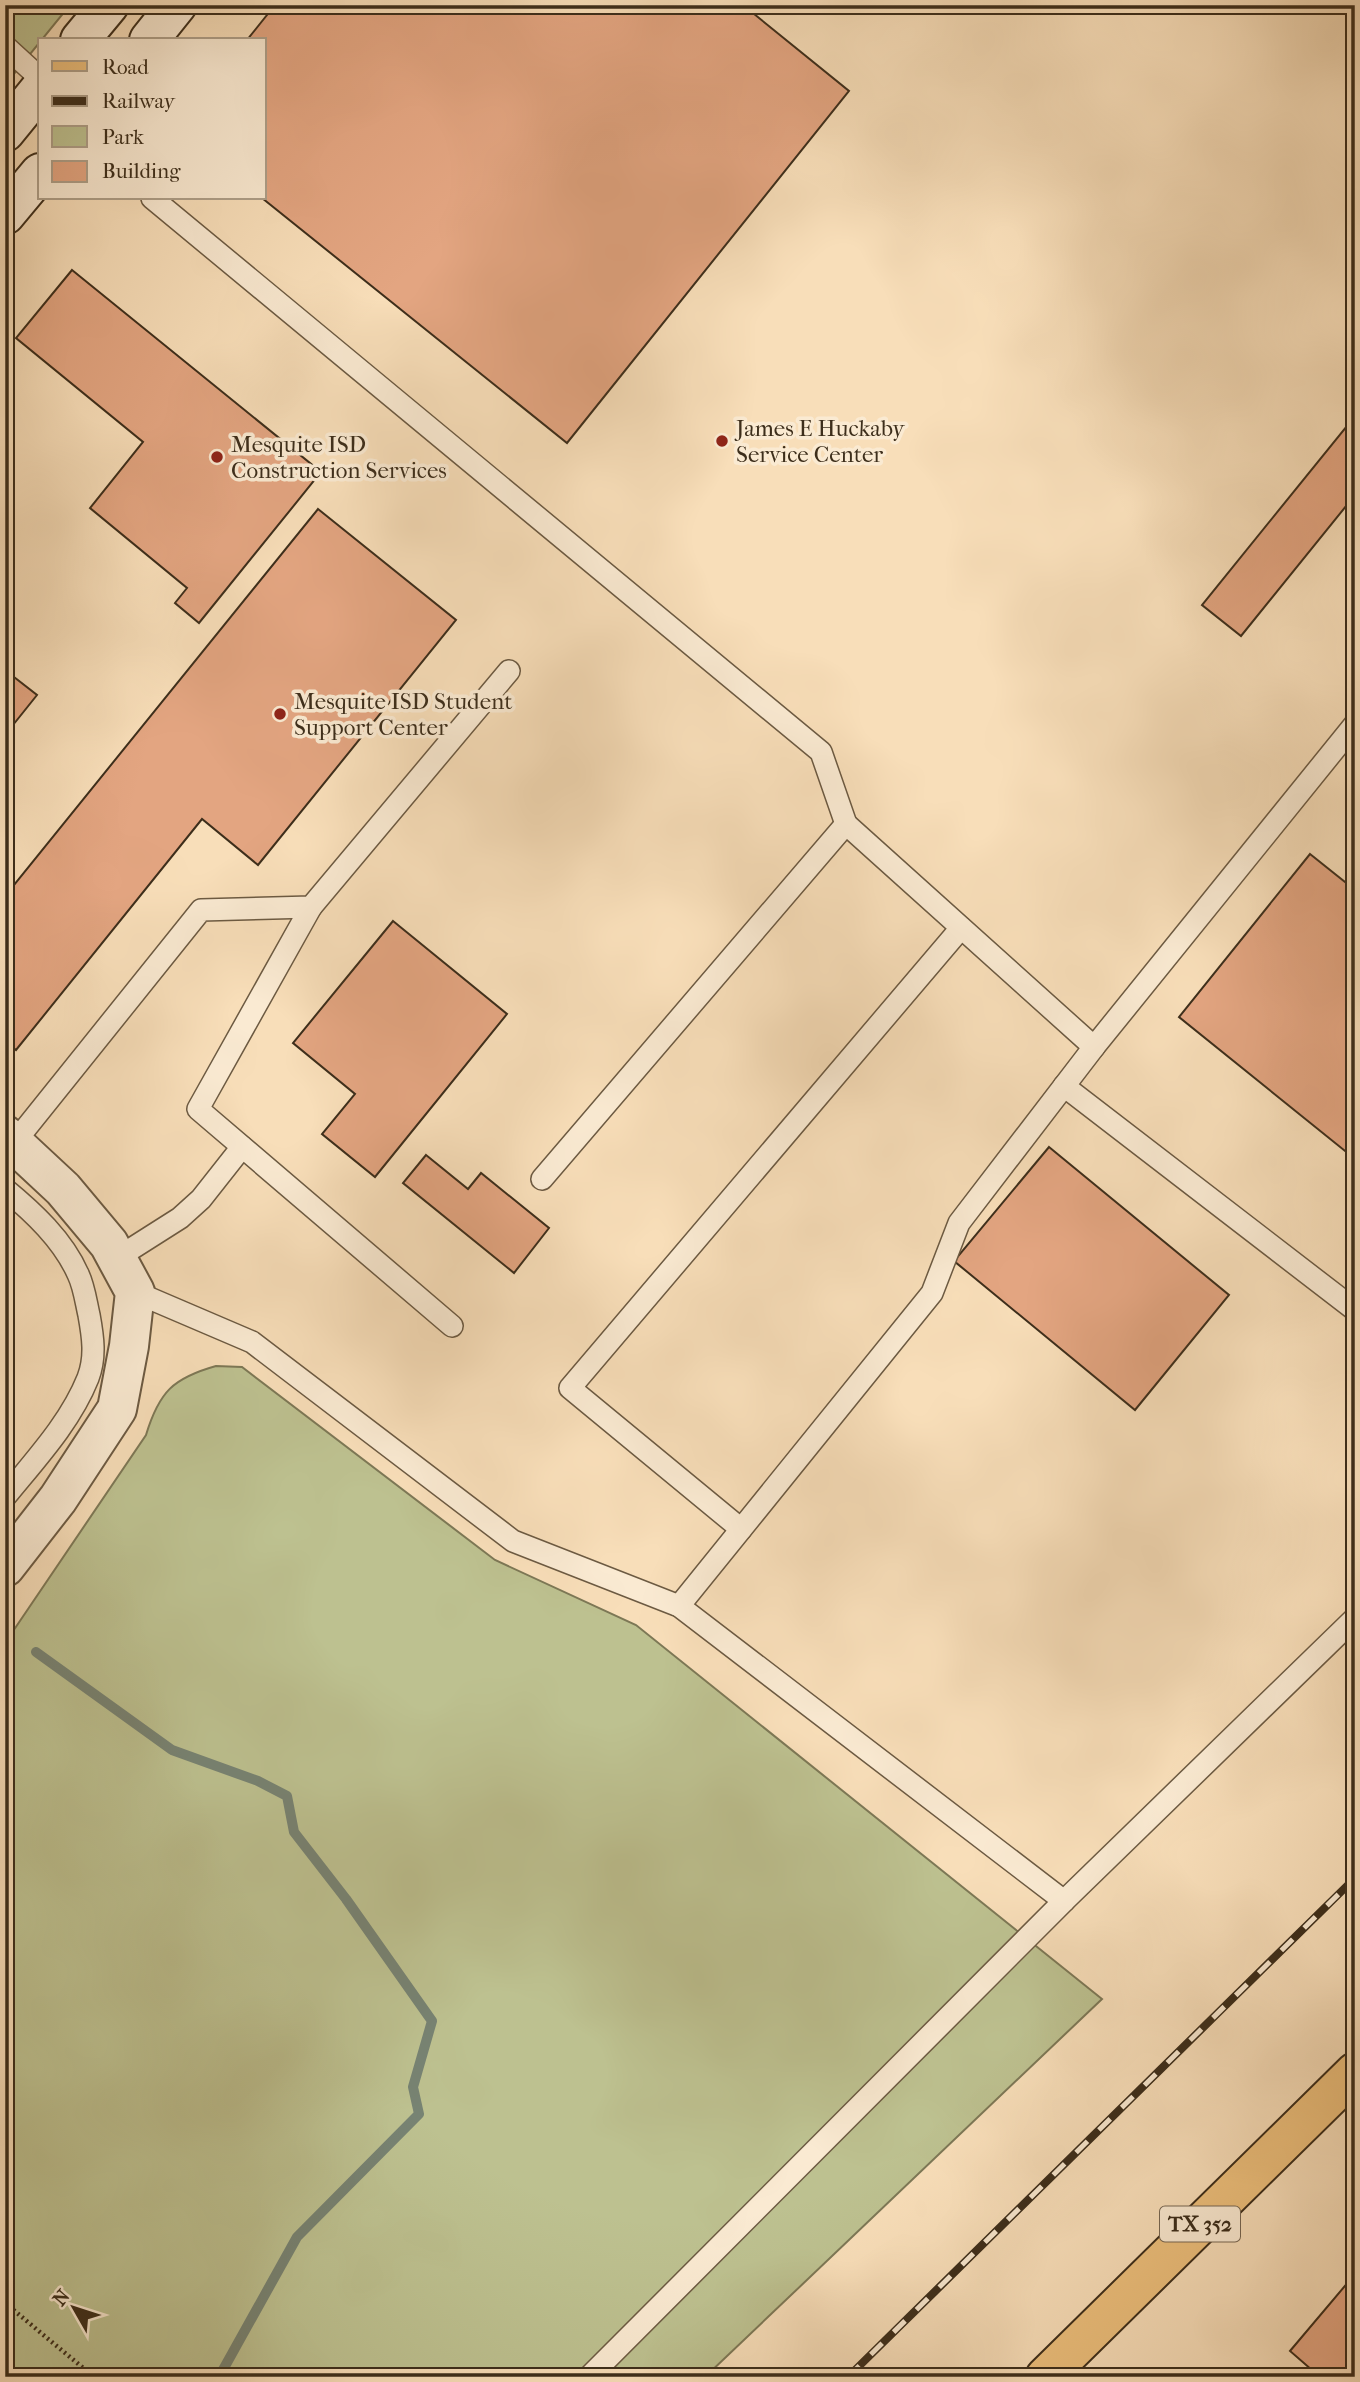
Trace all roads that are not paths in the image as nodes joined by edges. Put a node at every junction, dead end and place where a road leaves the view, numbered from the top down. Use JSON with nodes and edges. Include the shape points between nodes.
{"nodes":[{"id":1,"x":109,"y":5,"type":"edge"},
{"id":2,"x":177,"y":5,"type":"edge"},
{"id":3,"x":82,"y":38,"type":"edge"},
{"id":4,"x":151,"y":38,"type":"edge"},
{"id":5,"x":5,"y":46,"type":"edge"},
{"id":6,"x":38,"y":76,"type":"edge"},
{"id":7,"x":38,"y":91,"type":"edge"},
{"id":8,"x":5,"y":132,"type":"edge"},
{"id":9,"x":38,"y":175,"type":"edge"},
{"id":10,"x":154,"y":200,"type":"edge"},
{"id":11,"x":5,"y":215,"type":"edge"},
{"id":12,"x":509,"y":671,"type":"dead end"},
{"id":13,"x":1355,"y":724,"type":"edge"},
{"id":14,"x":846,"y":824,"type":"junction"},
{"id":15,"x":311,"y":907,"type":"junction"},
{"id":16,"x":961,"y":928,"type":"junction"},
{"id":17,"x":1094,"y":1047,"type":"junction"},
{"id":18,"x":1064,"y":1086,"type":"junction"},
{"id":19,"x":10,"y":1139,"type":"edge"},
{"id":20,"x":242,"y":1147,"type":"junction"},
{"id":21,"x":542,"y":1179,"type":"dead end"},
{"id":22,"x":5,"y":1189,"type":"edge"},
{"id":23,"x":117,"y":1258,"type":"junction"},
{"id":24,"x":135,"y":1292,"type":"junction"},
{"id":25,"x":1355,"y":1310,"type":"edge"},
{"id":26,"x":452,"y":1326,"type":"dead end"},
{"id":27,"x":5,"y":1497,"type":"edge"},
{"id":28,"x":741,"y":1529,"type":"junction"},
{"id":29,"x":5,"y":1567,"type":"edge"},
{"id":30,"x":679,"y":1606,"type":"junction"},
{"id":31,"x":1355,"y":1618,"type":"edge"},
{"id":32,"x":1064,"y":1902,"type":"junction"},
{"id":33,"x":1355,"y":2072,"type":"edge"},
{"id":34,"x":589,"y":2377,"type":"edge"},
{"id":35,"x":1045,"y":2377,"type":"edge"}],
"edges":[{"from":1,"to":3,"type":"street"},
{"from":2,"to":4,"type":"street"},
{"from":5,"to":6,"type":"lane"},
{"from":7,"to":8,"type":"street"},
{"from":9,"to":11,"type":"street"},
{"from":10,"to":14,"type":"lane","via":[[821,752]]},
{"from":12,"to":15,"type":"lane"},
{"from":13,"to":17,"type":"lane"},
{"from":14,"to":16,"type":"lane"},
{"from":14,"to":21,"type":"lane"},
{"from":15,"to":19,"type":"lane","via":[[201,911]]},
{"from":15,"to":20,"type":"lane","via":[[198,1109]]},
{"from":16,"to":17,"type":"lane"},
{"from":16,"to":28,"type":"lane","via":[[570,1388]]},
{"from":17,"to":18,"type":"lane"},
{"from":18,"to":25,"type":"lane"},
{"from":18,"to":28,"type":"lane","via":[[960,1223],[932,1293]]},
{"from":19,"to":23,"type":"street","via":[[62,1189]]},
{"from":20,"to":23,"type":"lane","via":[[180,1218]]},
{"from":20,"to":26,"type":"lane"},
{"from":22,"to":27,"type":"lane","via":[[32,1210],[78,1274],[95,1345],[89,1376],[76,1404]]},
{"from":23,"to":24,"type":"street"},
{"from":24,"to":29,"type":"street","via":[[117,1409],[58,1499]]},
{"from":24,"to":30,"type":"lane","via":[[252,1342],[513,1541]]},
{"from":28,"to":30,"type":"lane"},
{"from":30,"to":32,"type":"lane"},
{"from":31,"to":32,"type":"lane"},
{"from":32,"to":34,"type":"lane"},
{"from":33,"to":35,"type":"main road","number":"TX 352"}]}
